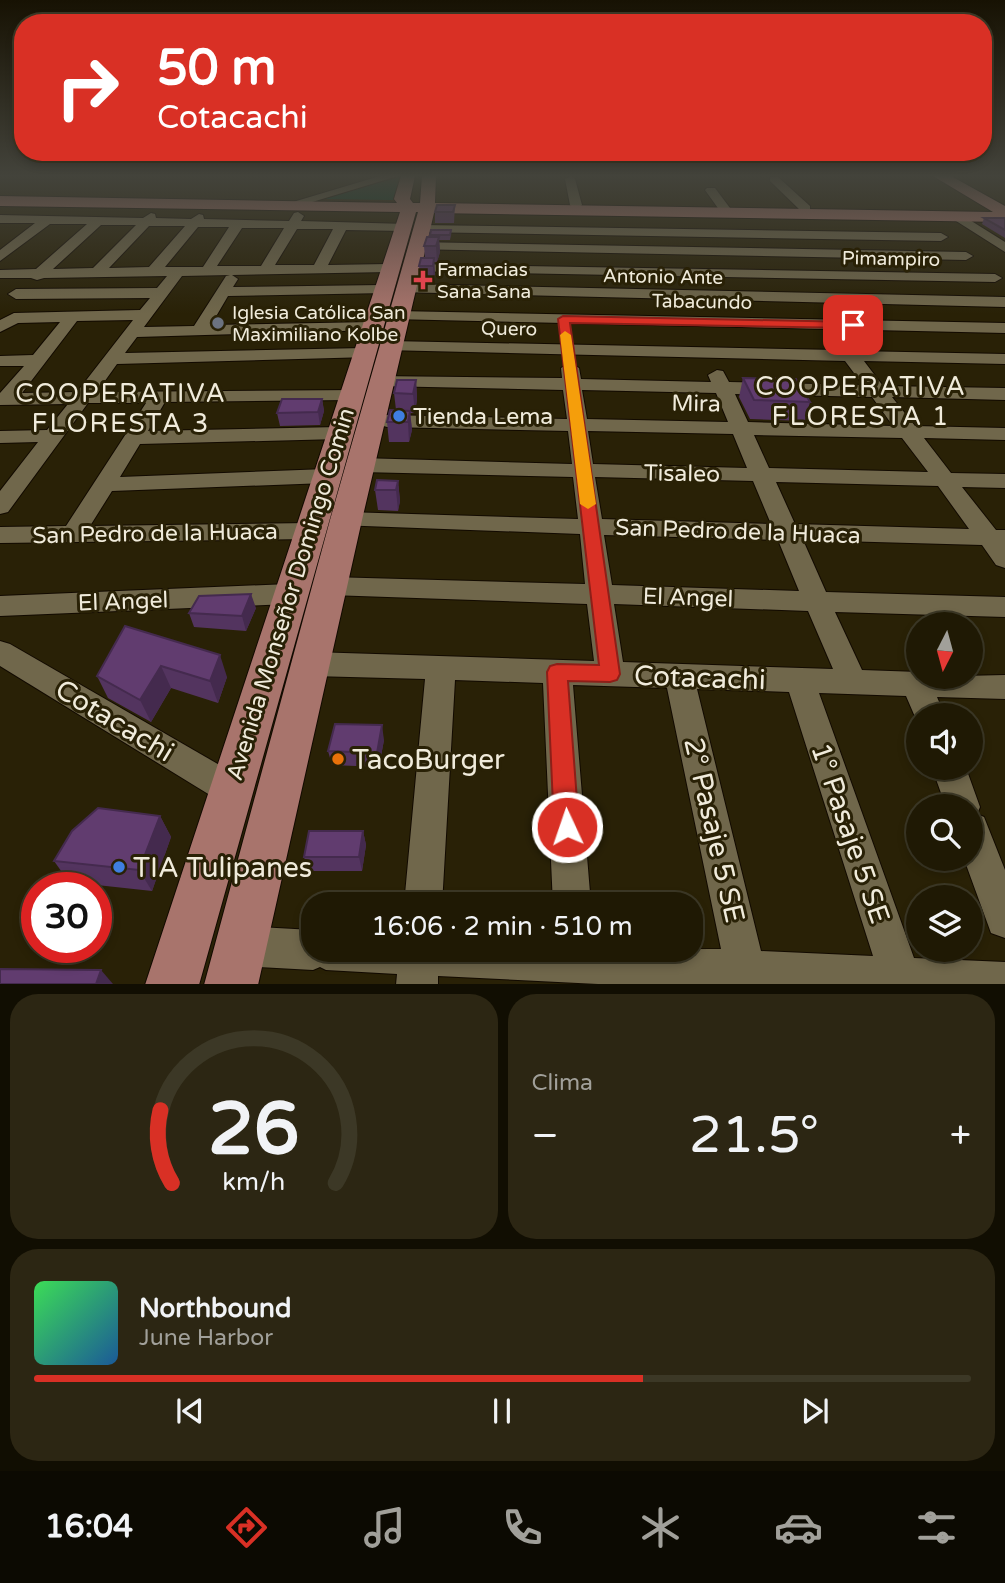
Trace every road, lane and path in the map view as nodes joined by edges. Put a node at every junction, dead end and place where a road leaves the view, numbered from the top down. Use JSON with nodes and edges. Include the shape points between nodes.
{"nodes":[{"id":1,"x":45,"y":222,"type":"edge"},
{"id":2,"x":93,"y":222,"type":"edge"},
{"id":3,"x":97,"y":222,"type":"junction"},
{"id":4,"x":293,"y":222,"type":"edge"},
{"id":5,"x":405,"y":222,"type":"edge"},
{"id":6,"x":421,"y":222,"type":"edge"},
{"id":7,"x":484,"y":222,"type":"edge"},
{"id":8,"x":610,"y":222,"type":"edge"},
{"id":9,"x":649,"y":222,"type":"edge"},
{"id":10,"x":745,"y":222,"type":"edge"},
{"id":11,"x":847,"y":222,"type":"edge"},
{"id":12,"x":919,"y":222,"type":"edge"},
{"id":13,"x":962,"y":222,"type":"edge"},
{"id":14,"x":144,"y":223,"type":"junction"},
{"id":15,"x":193,"y":224,"type":"junction"},
{"id":16,"x":237,"y":225,"type":"junction"},
{"id":17,"x":292,"y":225,"type":"junction"},
{"id":18,"x":341,"y":226,"type":"junction"},
{"id":19,"x":758,"y":234,"type":"junction"},
{"id":20,"x":862,"y":236,"type":"junction"},
{"id":21,"x":941,"y":237,"type":"junction"},
{"id":22,"x":549,"y":240,"type":"junction"},
{"id":23,"x":658,"y":242,"type":"junction"},
{"id":24,"x":1005,"y":248,"type":"edge"},
{"id":25,"x":773,"y":254,"type":"junction"},
{"id":26,"x":882,"y":256,"type":"junction"},
{"id":27,"x":966,"y":256,"type":"junction"},
{"id":28,"x":0,"y":257,"type":"edge"},
{"id":29,"x":319,"y":269,"type":"junction"},
{"id":30,"x":236,"y":270,"type":"junction"},
{"id":31,"x":265,"y":270,"type":"junction"},
{"id":32,"x":178,"y":271,"type":"junction"},
{"id":33,"x":207,"y":271,"type":"junction"},
{"id":34,"x":97,"y":272,"type":"junction"},
{"id":35,"x":153,"y":272,"type":"junction"},
{"id":36,"x":671,"y":272,"type":"junction"},
{"id":37,"x":40,"y":273,"type":"junction"},
{"id":38,"x":0,"y":274,"type":"edge"},
{"id":39,"x":789,"y":276,"type":"junction"},
{"id":40,"x":905,"y":277,"type":"junction"},
{"id":41,"x":1000,"y":282,"type":"edge"},
{"id":42,"x":223,"y":292,"type":"junction"},
{"id":43,"x":162,"y":293,"type":"junction"},
{"id":44,"x":554,"y":293,"type":"junction"},
{"id":45,"x":682,"y":296,"type":"junction"},
{"id":46,"x":12,"y":298,"type":"joint"},
{"id":47,"x":807,"y":299,"type":"junction"},
{"id":48,"x":930,"y":301,"type":"junction"},
{"id":49,"x":1005,"y":302,"type":"edge"},
{"id":50,"x":390,"y":303,"type":"junction"},
{"id":51,"x":145,"y":315,"type":"junction"},
{"id":52,"x":72,"y":317,"type":"junction"},
{"id":53,"x":563,"y":319,"type":"junction"},
{"id":54,"x":693,"y":322,"type":"junction"},
{"id":55,"x":204,"y":323,"type":"junction"},
{"id":56,"x":827,"y":324,"type":"junction"},
{"id":57,"x":0,"y":327,"type":"edge"},
{"id":58,"x":958,"y":327,"type":"junction"},
{"id":59,"x":1005,"y":328,"type":"edge"},
{"id":60,"x":60,"y":332,"type":"junction"},
{"id":61,"x":132,"y":332,"type":"junction"},
{"id":62,"x":0,"y":334,"type":"edge"},
{"id":63,"x":568,"y":350,"type":"junction"},
{"id":64,"x":707,"y":353,"type":"junction"},
{"id":65,"x":850,"y":356,"type":"junction"},
{"id":66,"x":111,"y":359,"type":"junction"},
{"id":67,"x":998,"y":359,"type":"edge"},
{"id":68,"x":38,"y":360,"type":"junction"},
{"id":69,"x":0,"y":361,"type":"edge"},
{"id":70,"x":1005,"y":372,"type":"edge"},
{"id":71,"x":572,"y":384,"type":"junction"},
{"id":72,"x":722,"y":387,"type":"junction"},
{"id":73,"x":877,"y":391,"type":"junction"},
{"id":74,"x":1005,"y":394,"type":"edge"},
{"id":75,"x":159,"y":397,"type":"junction"},
{"id":76,"x":82,"y":398,"type":"junction"},
{"id":77,"x":4,"y":399,"type":"edge"},
{"id":78,"x":387,"y":421,"type":"edge"},
{"id":79,"x":577,"y":425,"type":"junction"},
{"id":80,"x":741,"y":428,"type":"junction"},
{"id":81,"x":908,"y":432,"type":"junction"},
{"id":82,"x":339,"y":433,"type":"junction"},
{"id":83,"x":1005,"y":434,"type":"edge"},
{"id":84,"x":54,"y":436,"type":"junction"},
{"id":85,"x":0,"y":437,"type":"edge"},
{"id":86,"x":133,"y":438,"type":"junction"},
{"id":87,"x":343,"y":471,"type":"junction"},
{"id":88,"x":583,"y":471,"type":"junction"},
{"id":89,"x":761,"y":475,"type":"junction"},
{"id":90,"x":944,"y":480,"type":"junction"},
{"id":91,"x":1005,"y":481,"type":"edge"},
{"id":92,"x":9,"y":484,"type":"edge"},
{"id":93,"x":104,"y":484,"type":"junction"},
{"id":94,"x":0,"y":507,"type":"edge"},
{"id":95,"x":346,"y":520,"type":"junction"},
{"id":96,"x":591,"y":527,"type":"junction"},
{"id":97,"x":310,"y":531,"type":"junction"},
{"id":98,"x":786,"y":532,"type":"junction"},
{"id":99,"x":73,"y":534,"type":"junction"},
{"id":100,"x":0,"y":535,"type":"edge"},
{"id":101,"x":997,"y":538,"type":"edge"},
{"id":102,"x":1005,"y":559,"type":"edge"},
{"id":103,"x":330,"y":586,"type":"junction"},
{"id":104,"x":289,"y":594,"type":"junction"},
{"id":105,"x":599,"y":594,"type":"junction"},
{"id":106,"x":817,"y":601,"type":"junction"},
{"id":107,"x":0,"y":606,"type":"edge"},
{"id":108,"x":1005,"y":607,"type":"edge"},
{"id":109,"x":1,"y":653,"type":"edge"},
{"id":110,"x":312,"y":664,"type":"junction"},
{"id":111,"x":440,"y":668,"type":"junction"},
{"id":112,"x":557,"y":672,"type":"junction"},
{"id":113,"x":610,"y":674,"type":"junction"},
{"id":114,"x":680,"y":676,"type":"junction"},
{"id":115,"x":800,"y":681,"type":"junction"},
{"id":116,"x":853,"y":682,"type":"junction"},
{"id":117,"x":906,"y":684,"type":"edge"},
{"id":118,"x":984,"y":686,"type":"edge"},
{"id":119,"x":1005,"y":687,"type":"edge"},
{"id":120,"x":230,"y":789,"type":"junction"},
{"id":121,"x":983,"y":861,"type":"edge"},
{"id":122,"x":424,"y":892,"type":"edge"},
{"id":123,"x":571,"y":892,"type":"edge"},
{"id":124,"x":1005,"y":919,"type":"edge"},
{"id":125,"x":241,"y":946,"type":"junction"},
{"id":126,"x":301,"y":949,"type":"edge"},
{"id":127,"x":418,"y":963,"type":"edge"},
{"id":128,"x":576,"y":966,"type":"edge"},
{"id":129,"x":748,"y":978,"type":"edge"},
{"id":130,"x":902,"y":981,"type":"edge"},
{"id":131,"x":1005,"y":983,"type":"edge"},
{"id":132,"x":172,"y":984,"type":"edge"},
{"id":133,"x":231,"y":984,"type":"edge"}],
"edges":[{"from":1,"to":28,"type":"street"},
{"from":2,"to":3,"type":"street"},
{"from":3,"to":14,"type":"street"},
{"from":3,"to":37,"type":"street"},
{"from":4,"to":17,"type":"street"},
{"from":5,"to":50,"type":"main road","name":"Avenida Monseñor Domingo Comin"},
{"from":6,"to":50,"type":"main road","name":"Avenida Monseñor Domingo Comin"},
{"from":7,"to":22,"type":"main road"},
{"from":8,"to":22,"type":"main road"},
{"from":9,"to":23,"type":"street"},
{"from":10,"to":19,"type":"street"},
{"from":11,"to":20,"type":"street"},
{"from":12,"to":21,"type":"street"},
{"from":13,"to":24,"type":"street"},
{"from":14,"to":15,"type":"street"},
{"from":14,"to":34,"type":"street"},
{"from":15,"to":16,"type":"street"},
{"from":15,"to":35,"type":"street"},
{"from":16,"to":17,"type":"street"},
{"from":16,"to":33,"type":"street"},
{"from":17,"to":18,"type":"street"},
{"from":17,"to":31,"type":"street"},
{"from":18,"to":29,"type":"street"},
{"from":18,"to":50,"type":"street"},
{"from":19,"to":20,"type":"street"},
{"from":19,"to":23,"type":"street"},
{"from":19,"to":25,"type":"street"},
{"from":20,"to":21,"type":"street"},
{"from":20,"to":26,"type":"street"},
{"from":21,"to":27,"type":"street"},
{"from":22,"to":23,"type":"street"},
{"from":22,"to":23,"type":"street"},
{"from":22,"to":36,"type":"street","name":"Pimampiro"},
{"from":22,"to":44,"type":"street"},
{"from":22,"to":50,"type":"street","name":"Pimampiro"},
{"from":22,"to":50,"type":"street"},
{"from":23,"to":25,"type":"street"},
{"from":23,"to":36,"type":"street"},
{"from":25,"to":26,"type":"street"},
{"from":25,"to":39,"type":"street"},
{"from":26,"to":27,"type":"street"},
{"from":26,"to":40,"type":"street"},
{"from":27,"to":41,"type":"street"},
{"from":29,"to":31,"type":"street","name":"Pimampiro"},
{"from":29,"to":50,"type":"street","name":"Pimampiro"},
{"from":30,"to":31,"type":"street","name":"Pimampiro"},
{"from":30,"to":33,"type":"street","name":"Pimampiro"},
{"from":30,"to":42,"type":"street"},
{"from":32,"to":33,"type":"street","name":"Pimampiro"},
{"from":32,"to":35,"type":"street","name":"Pimampiro"},
{"from":32,"to":43,"type":"street"},
{"from":34,"to":35,"type":"street","name":"Pimampiro"},
{"from":34,"to":37,"type":"street","name":"Pimampiro"},
{"from":36,"to":39,"type":"street","name":"Pimampiro"},
{"from":36,"to":45,"type":"street"},
{"from":37,"to":38,"type":"street","name":"Pimampiro"},
{"from":37,"to":46,"type":"street"},
{"from":39,"to":40,"type":"street","name":"Pimampiro"},
{"from":39,"to":47,"type":"street"},
{"from":40,"to":41,"type":"street","name":"Pimampiro"},
{"from":40,"to":48,"type":"street"},
{"from":42,"to":50,"type":"street","name":"Antonio Ante"},
{"from":42,"to":55,"type":"street"},
{"from":43,"to":46,"type":"street"},
{"from":43,"to":51,"type":"street"},
{"from":44,"to":45,"type":"street","name":"Antonio Ante"},
{"from":44,"to":50,"type":"street","name":"Antonio Ante"},
{"from":44,"to":53,"type":"street"},
{"from":45,"to":47,"type":"street","name":"Antonio Ante"},
{"from":45,"to":54,"type":"street"},
{"from":47,"to":48,"type":"street","name":"Antonio Ante"},
{"from":47,"to":56,"type":"street"},
{"from":48,"to":49,"type":"street","name":"Antonio Ante"},
{"from":48,"to":58,"type":"street"},
{"from":50,"to":53,"type":"street","name":"Tabacundo"},
{"from":50,"to":55,"type":"street","name":"Tabacundo"},
{"from":50,"to":63,"type":"street","name":"Quero"},
{"from":50,"to":66,"type":"street","name":"Quero"},
{"from":50,"to":71,"type":"street"},
{"from":50,"to":75,"type":"street"},
{"from":50,"to":82,"type":"main road","name":"Avenida Monseñor Domingo Comin"},
{"from":50,"to":87,"type":"main road","name":"Avenida Monseñor Domingo Comin"},
{"from":51,"to":52,"type":"street"},
{"from":51,"to":61,"type":"street"},
{"from":52,"to":57,"type":"street","via":[[14,318]]},
{"from":52,"to":60,"type":"street"},
{"from":53,"to":54,"type":"street","name":"Tabacundo"},
{"from":53,"to":63,"type":"street"},
{"from":54,"to":56,"type":"street","name":"Tabacundo"},
{"from":54,"to":64,"type":"street"},
{"from":55,"to":61,"type":"street","name":"Tabacundo"},
{"from":56,"to":58,"type":"street","name":"Tabacundo"},
{"from":56,"to":65,"type":"street"},
{"from":58,"to":59,"type":"street","name":"Tabacundo"},
{"from":58,"to":67,"type":"street"},
{"from":60,"to":62,"type":"street"},
{"from":60,"to":68,"type":"street"},
{"from":61,"to":66,"type":"street"},
{"from":63,"to":64,"type":"street","name":"Quero"},
{"from":63,"to":71,"type":"street"},
{"from":64,"to":65,"type":"street","name":"Quero"},
{"from":64,"to":72,"type":"street"},
{"from":65,"to":67,"type":"street","name":"Quero"},
{"from":65,"to":73,"type":"street"},
{"from":66,"to":76,"type":"street"},
{"from":67,"to":70,"type":"street"},
{"from":68,"to":69,"type":"street"},
{"from":68,"to":77,"type":"street"},
{"from":71,"to":72,"type":"street"},
{"from":71,"to":79,"type":"street"},
{"from":72,"to":73,"type":"street"},
{"from":72,"to":80,"type":"street"},
{"from":73,"to":74,"type":"street"},
{"from":73,"to":81,"type":"street"},
{"from":75,"to":76,"type":"street"},
{"from":75,"to":86,"type":"street"},
{"from":76,"to":77,"type":"street"},
{"from":76,"to":84,"type":"street"},
{"from":78,"to":79,"type":"street","name":"Mira"},
{"from":79,"to":80,"type":"street","name":"Mira"},
{"from":79,"to":88,"type":"street"},
{"from":80,"to":81,"type":"street","name":"Mira"},
{"from":80,"to":89,"type":"street"},
{"from":81,"to":83,"type":"street","name":"Mira"},
{"from":81,"to":90,"type":"street"},
{"from":82,"to":86,"type":"street"},
{"from":82,"to":87,"type":"main road","name":"Avenida Monseñor Domingo Comin"},
{"from":84,"to":85,"type":"street"},
{"from":84,"to":92,"type":"street"},
{"from":86,"to":93,"type":"street"},
{"from":87,"to":88,"type":"street","name":"Tisaleo"},
{"from":87,"to":93,"type":"street","name":"Tisaleo"},
{"from":87,"to":95,"type":"main road","name":"Avenida Monseñor Domingo Comin"},
{"from":87,"to":97,"type":"main road","name":"Avenida Monseñor Domingo Comin"},
{"from":88,"to":89,"type":"street","name":"Tisaleo"},
{"from":88,"to":96,"type":"street"},
{"from":89,"to":90,"type":"street","name":"Tisaleo"},
{"from":89,"to":98,"type":"street"},
{"from":90,"to":91,"type":"street","name":"Tisaleo"},
{"from":90,"to":101,"type":"street"},
{"from":92,"to":94,"type":"street"},
{"from":93,"to":99,"type":"street"},
{"from":95,"to":96,"type":"street","name":"San Pedro de la Huaca"},
{"from":95,"to":103,"type":"main road","name":"Avenida Monseñor Domingo Comin"},
{"from":96,"to":98,"type":"street","name":"San Pedro de la Huaca"},
{"from":96,"to":105,"type":"street"},
{"from":97,"to":99,"type":"street","name":"San Pedro de la Huaca"},
{"from":97,"to":104,"type":"main road","name":"Avenida Monseñor Domingo Comin"},
{"from":98,"to":101,"type":"street","name":"San Pedro de la Huaca"},
{"from":98,"to":106,"type":"street"},
{"from":99,"to":100,"type":"street","name":"San Pedro de la Huaca"},
{"from":101,"to":102,"type":"street"},
{"from":103,"to":105,"type":"street","name":"El Angel"},
{"from":103,"to":110,"type":"main road","name":"Avenida Monseñor Domingo Comin"},
{"from":104,"to":107,"type":"street","name":"El Angel"},
{"from":104,"to":120,"type":"main road","name":"Avenida Monseñor Domingo Comin"},
{"from":105,"to":106,"type":"street","name":"El Angel"},
{"from":105,"to":113,"type":"street"},
{"from":106,"to":108,"type":"street","name":"El Angel"},
{"from":106,"to":116,"type":"street"},
{"from":109,"to":120,"type":"street","name":"Cotacachi"},
{"from":110,"to":111,"type":"street","name":"Cotacachi"},
{"from":110,"to":125,"type":"main road","name":"Avenida Monseñor Domingo Comin"},
{"from":111,"to":112,"type":"street","name":"Cotacachi"},
{"from":111,"to":122,"type":"street"},
{"from":112,"to":113,"type":"street","name":"Cotacachi"},
{"from":112,"to":123,"type":"street"},
{"from":113,"to":114,"type":"street","name":"Cotacachi"},
{"from":114,"to":115,"type":"street","name":"Cotacachi"},
{"from":114,"to":129,"type":"street","name":"2° Pasaje 5 SE"},
{"from":115,"to":116,"type":"street","name":"Cotacachi"},
{"from":115,"to":130,"type":"street","name":"1° Pasaje 5 SE"},
{"from":116,"to":117,"type":"street","name":"Cotacachi"},
{"from":118,"to":119,"type":"street","name":"Cotacachi"},
{"from":120,"to":132,"type":"main road","name":"Avenida Monseñor Domingo Comin"},
{"from":121,"to":124,"type":"street"},
{"from":125,"to":126,"type":"street"},
{"from":125,"to":133,"type":"main road","name":"Avenida Monseñor Domingo Comin"},
{"from":127,"to":128,"type":"street"},
{"from":128,"to":129,"type":"street"},
{"from":129,"to":130,"type":"street"},
{"from":130,"to":131,"type":"street"}]}
